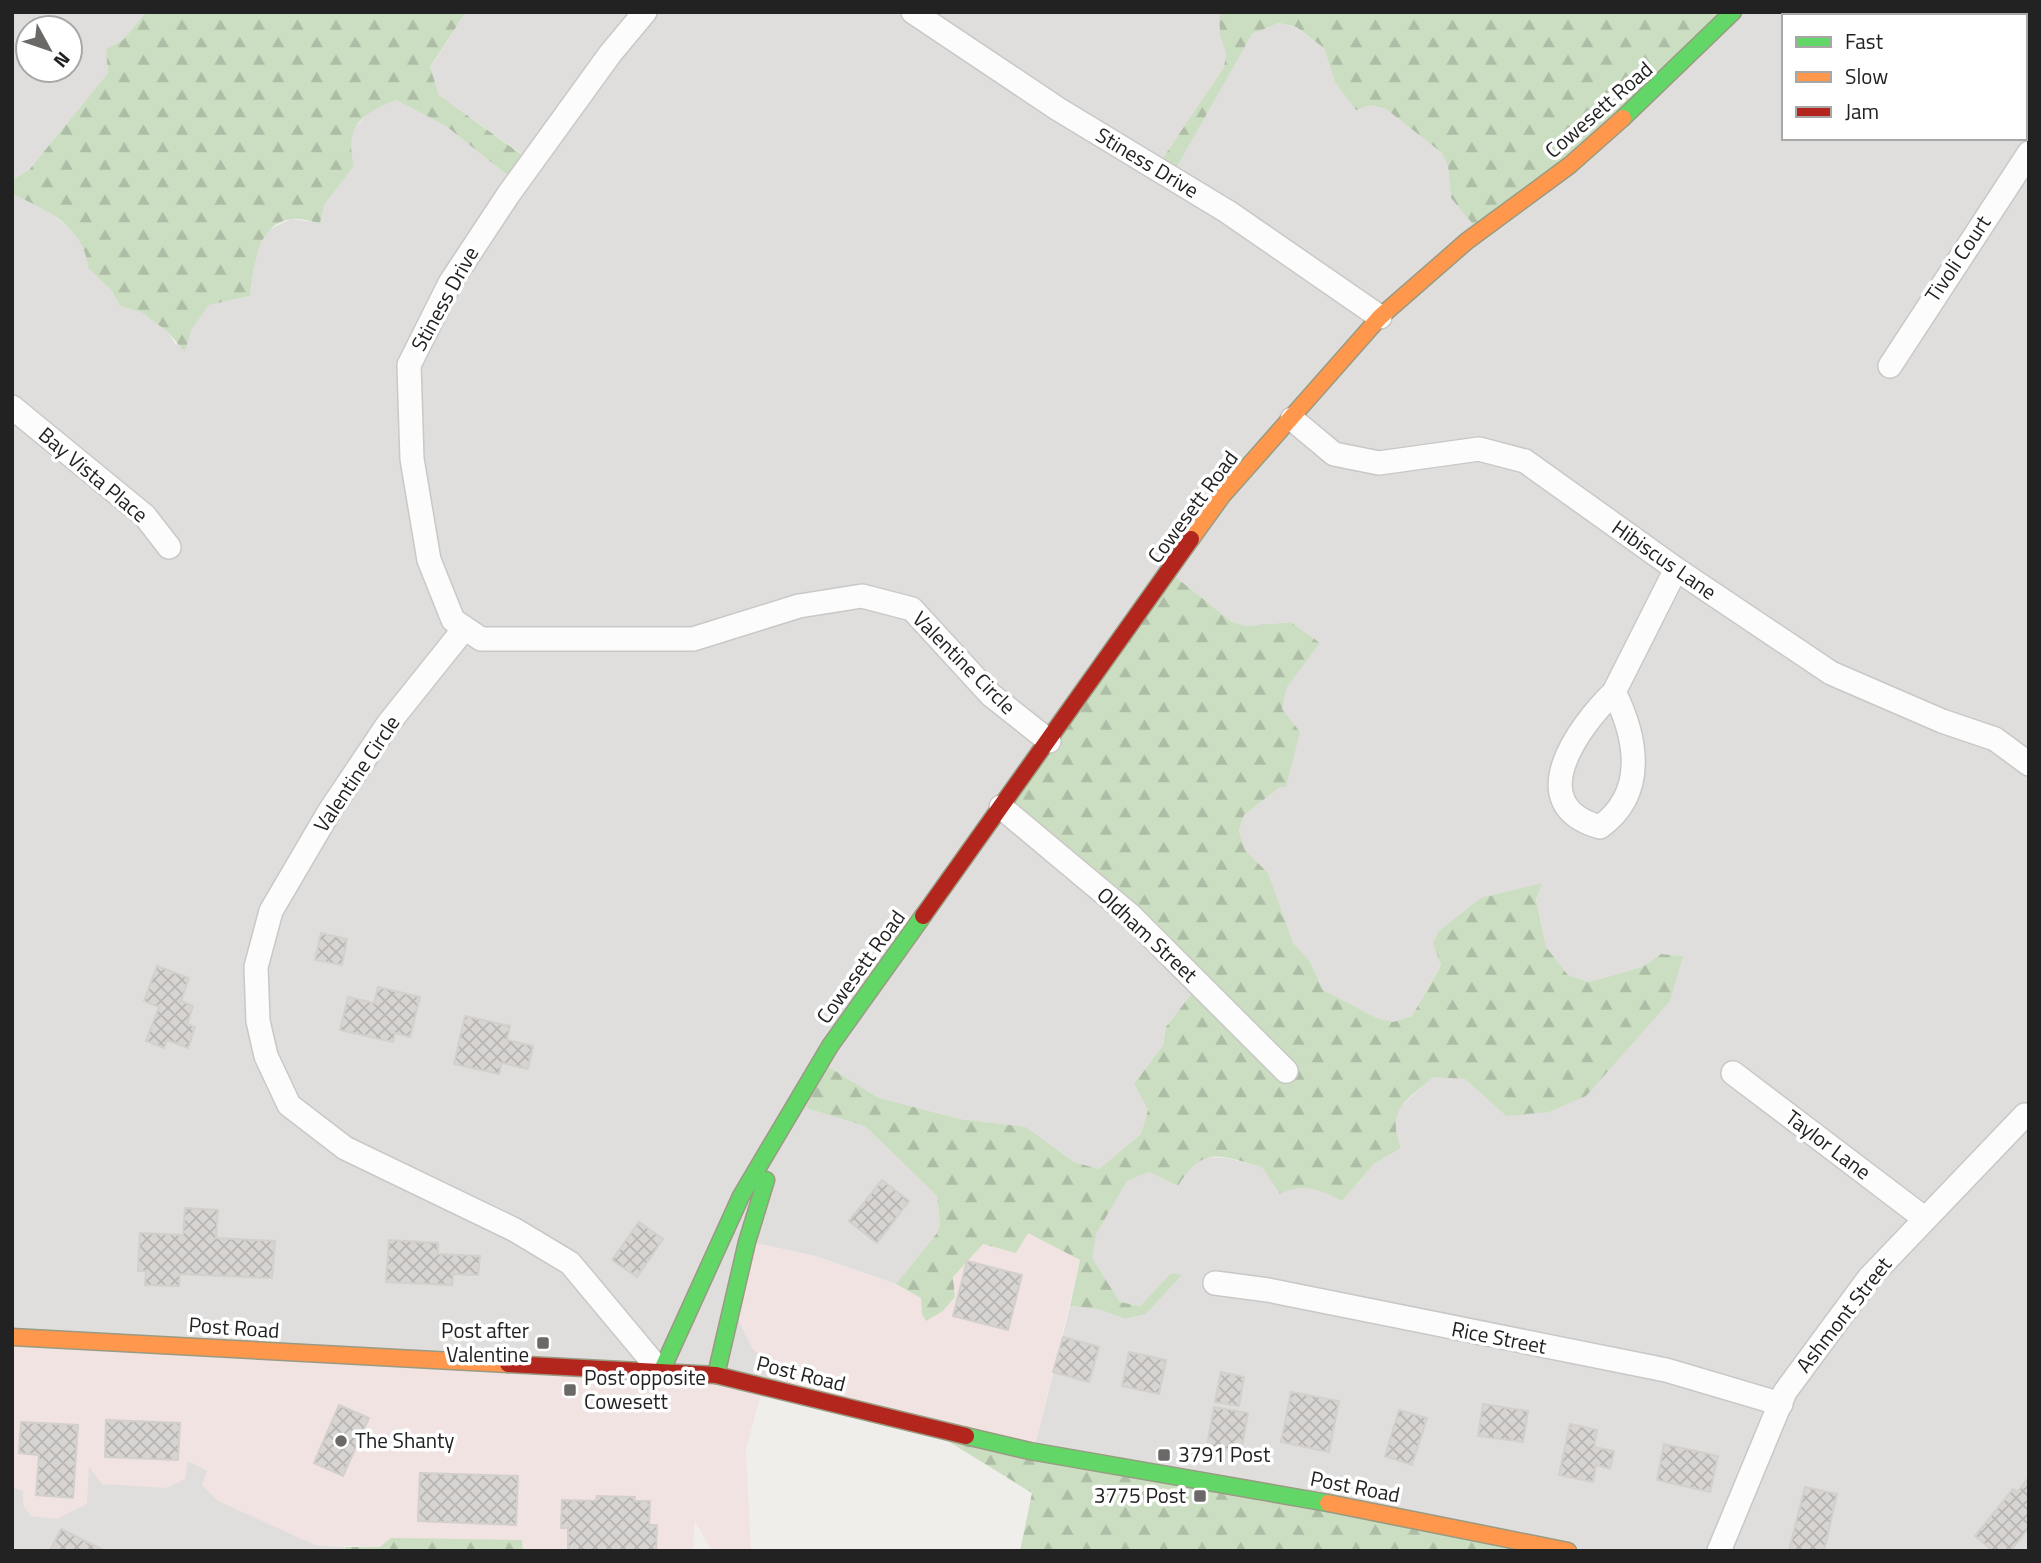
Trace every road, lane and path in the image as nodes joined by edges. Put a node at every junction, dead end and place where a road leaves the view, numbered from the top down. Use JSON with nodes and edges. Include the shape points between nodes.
{"nodes":[{"id":1,"x":645,"y":12,"type":"edge"},
{"id":2,"x":913,"y":12,"type":"edge"},
{"id":3,"x":1733,"y":12,"type":"edge"},
{"id":4,"x":2029,"y":153,"type":"edge"},
{"id":5,"x":1380,"y":317,"type":"junction"},
{"id":6,"x":1889,"y":366,"type":"dead end"},
{"id":7,"x":12,"y":407,"type":"edge"},
{"id":8,"x":1292,"y":419,"type":"junction"},
{"id":9,"x":169,"y":547,"type":"dead end"},
{"id":10,"x":1676,"y":569,"type":"junction"},
{"id":11,"x":464,"y":629,"type":"junction"},
{"id":12,"x":1614,"y":692,"type":"junction"},
{"id":13,"x":1049,"y":741,"type":"junction"},
{"id":14,"x":2029,"y":764,"type":"edge"},
{"id":15,"x":1001,"y":807,"type":"junction"},
{"id":16,"x":1286,"y":1071,"type":"dead end"},
{"id":17,"x":1733,"y":1073,"type":"dead end"},
{"id":18,"x":2025,"y":1115,"type":"dead end"},
{"id":19,"x":786,"y":1117,"type":"junction"},
{"id":20,"x":1924,"y":1218,"type":"junction"},
{"id":21,"x":1215,"y":1283,"type":"dead end"},
{"id":22,"x":12,"y":1336,"type":"edge"},
{"id":23,"x":661,"y":1372,"type":"junction"},
{"id":24,"x":716,"y":1375,"type":"junction"},
{"id":25,"x":1781,"y":1404,"type":"junction"},
{"id":26,"x":1567,"y":1551,"type":"edge"},
{"id":27,"x":1719,"y":1551,"type":"edge"}],
"edges":[{"from":1,"to":11,"type":"street","name":"Stiness Drive","via":[[508,195],[450,284],[409,365],[412,459],[429,560],[453,620]]},
{"from":2,"to":5,"type":"street","name":"Stiness Drive","via":[[1058,109],[1228,212]]},
{"from":3,"to":5,"type":"main road","name":"Cowesett Road","via":[[1671,75],[1570,165],[1467,241]]},
{"from":4,"to":6,"type":"street","name":"Tivoli Court"},
{"from":5,"to":8,"type":"main road","name":"Cowesett Road"},
{"from":7,"to":9,"type":"street","name":"Bay Vista Place","via":[[145,516]]},
{"from":8,"to":10,"type":"street","name":"Hibiscus Lane","via":[[1334,454],[1379,463],[1479,449],[1524,461]]},
{"from":8,"to":13,"type":"main road","name":"Cowesett Road","via":[[1222,496]]},
{"from":10,"to":12,"type":"street"},
{"from":10,"to":14,"type":"street","name":"Hibiscus Lane","via":[[1831,673],[1995,739]]},
{"from":11,"to":13,"type":"street","name":"Valentine Circle","via":[[481,639],[522,642],[693,639],[800,606],[862,596],[912,609],[991,695]]},
{"from":11,"to":23,"type":"street","name":"Valentine Circle","via":[[388,724],[271,911],[256,967],[258,1021],[266,1056],[289,1105],[345,1148],[515,1230],[570,1263]]},
{"from":12,"to":12,"type":"street","via":[[1581,730],[1558,788],[1565,807],[1583,822],[1600,827],[1617,814],[1633,773],[1629,721]]},
{"from":13,"to":15,"type":"main road","name":"Cowesett Road"},
{"from":15,"to":16,"type":"street","name":"Oldham Street","via":[[1129,914]]},
{"from":15,"to":19,"type":"main road","name":"Cowesett Road","via":[[830,1046]]},
{"from":17,"to":20,"type":"street","name":"Taylor Lane"},
{"from":18,"to":20,"type":"street","name":"Ashmont Street"},
{"from":19,"to":23,"type":"main road","name":"Cowesett Road","via":[[741,1196]]},
{"from":19,"to":24,"type":"main road","name":"Cowesett Road","via":[[747,1242]]},
{"from":20,"to":25,"type":"street","name":"Ashmont Street","via":[[1869,1278],[1785,1392]]},
{"from":21,"to":25,"type":"street","name":"Rice Street","via":[[1666,1370]]},
{"from":22,"to":23,"type":"main road","name":"Post Road"},
{"from":23,"to":24,"type":"main road","name":"Post Road"},
{"from":24,"to":26,"type":"main road","name":"Post Road","via":[[1030,1451],[1367,1510]]},
{"from":25,"to":27,"type":"street","name":"Ashmont Street"}]}
